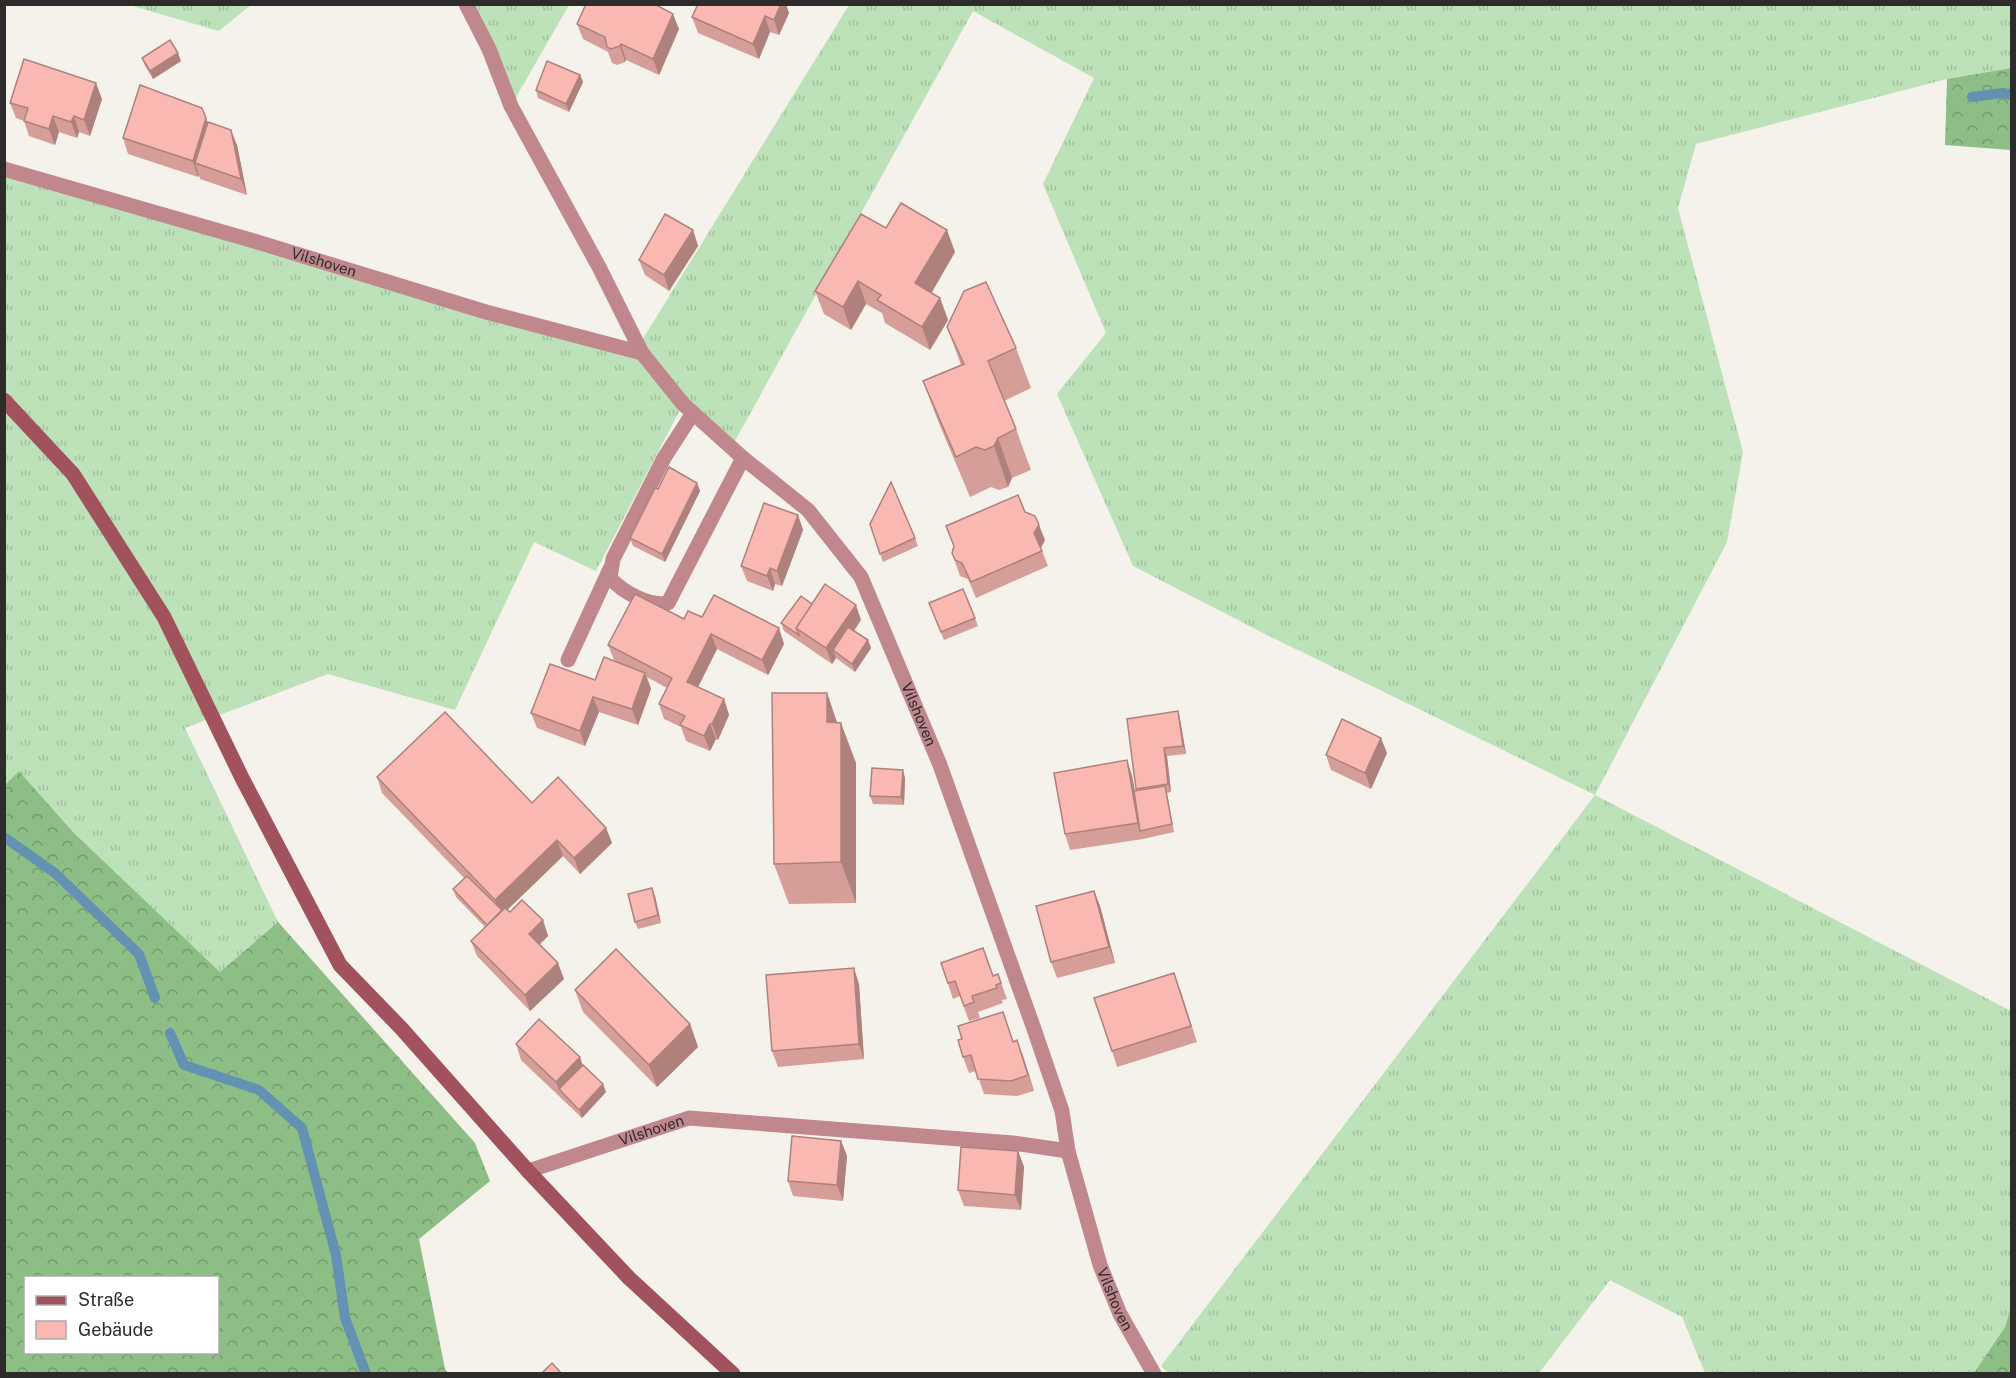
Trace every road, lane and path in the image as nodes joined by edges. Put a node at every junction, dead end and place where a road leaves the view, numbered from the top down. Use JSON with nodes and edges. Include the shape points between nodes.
{"nodes":[{"id":1,"x":466,"y":4,"type":"edge"},
{"id":2,"x":4,"y":169,"type":"edge"},
{"id":3,"x":642,"y":353,"type":"junction"},
{"id":4,"x":4,"y":400,"type":"edge"},
{"id":5,"x":693,"y":413,"type":"junction"},
{"id":6,"x":743,"y":458,"type":"junction"},
{"id":7,"x":611,"y":567,"type":"junction"},
{"id":8,"x":568,"y":660,"type":"dead end"},
{"id":9,"x":1068,"y":1151,"type":"junction"},
{"id":10,"x":528,"y":1171,"type":"junction"},
{"id":11,"x":733,"y":1374,"type":"edge"},
{"id":12,"x":1154,"y":1374,"type":"edge"}],
"edges":[{"from":1,"to":3,"type":"street","name":"Vilshoven","via":[[511,106]]},
{"from":2,"to":3,"type":"street","name":"Vilshoven","via":[[486,312]]},
{"from":3,"to":5,"type":"street","name":"Vilshoven"},
{"from":4,"to":10,"type":"main road","via":[[73,474],[164,616],[340,965]]},
{"from":5,"to":6,"type":"street","name":"Vilshoven"},
{"from":5,"to":7,"type":"street","via":[[664,458]]},
{"from":6,"to":7,"type":"street","via":[[668,603],[651,603],[617,586],[610,578]]},
{"from":6,"to":9,"type":"street","name":"Vilshoven","via":[[808,510],[861,577],[940,765],[1062,1111]]},
{"from":7,"to":8,"type":"street"},
{"from":9,"to":10,"type":"street","name":"Vilshoven","via":[[1013,1143],[690,1118]]},
{"from":9,"to":12,"type":"street","name":"Vilshoven","via":[[1100,1265],[1120,1314]]},
{"from":10,"to":11,"type":"main road","via":[[629,1278]]}]}
